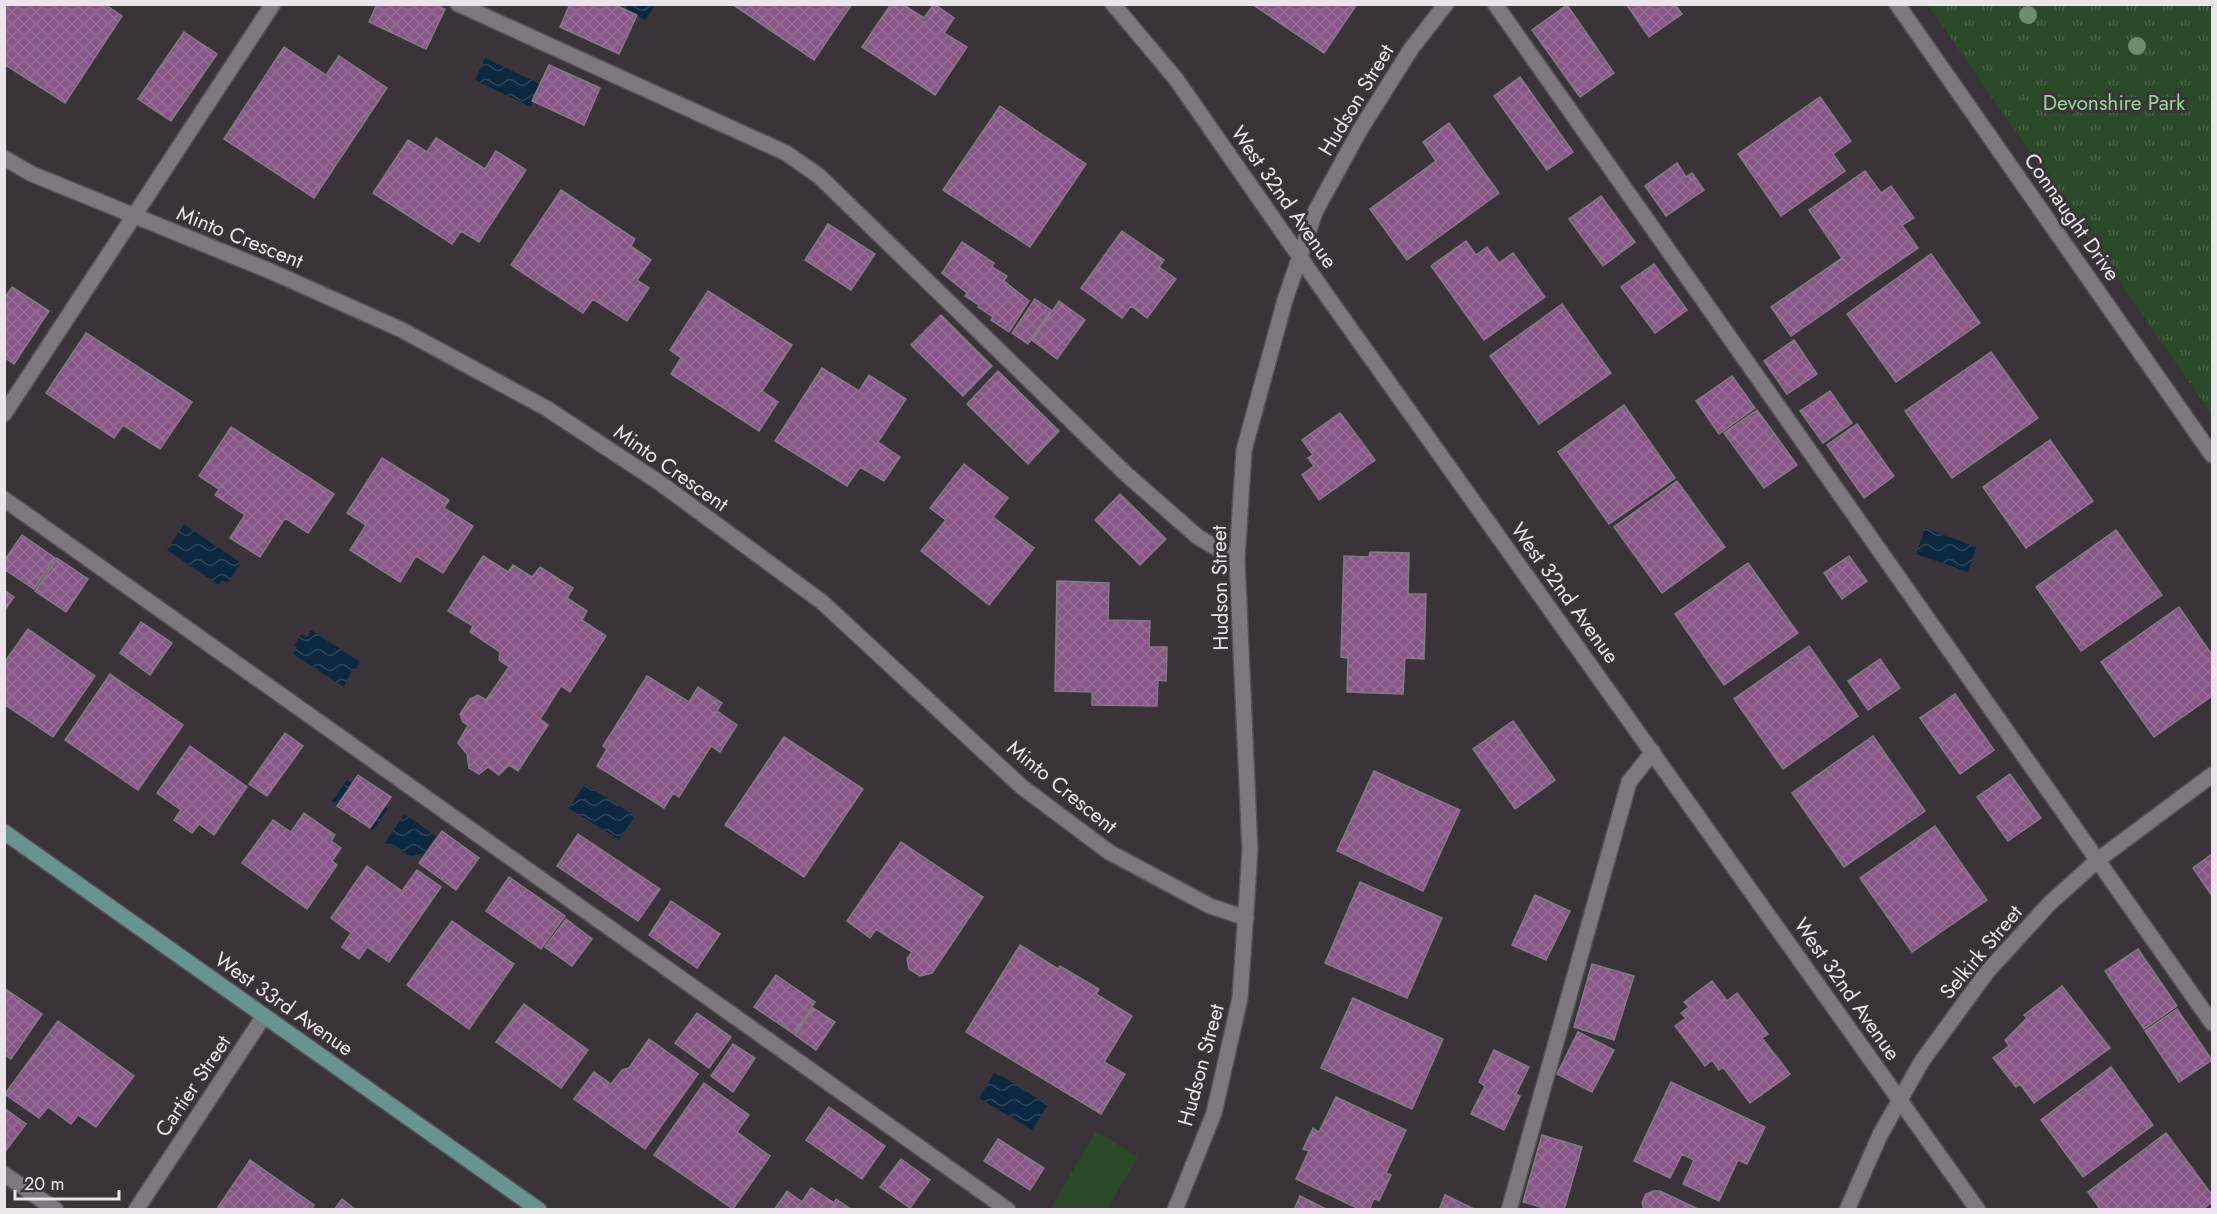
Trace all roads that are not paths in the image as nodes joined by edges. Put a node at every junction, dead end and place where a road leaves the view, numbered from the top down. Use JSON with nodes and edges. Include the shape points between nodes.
{"nodes":[{"id":1,"x":273,"y":4,"type":"edge"},
{"id":2,"x":458,"y":4,"type":"edge"},
{"id":3,"x":1113,"y":4,"type":"edge"},
{"id":4,"x":1446,"y":4,"type":"edge"},
{"id":5,"x":1495,"y":4,"type":"edge"},
{"id":6,"x":1897,"y":4,"type":"edge"},
{"id":7,"x":4,"y":158,"type":"edge"},
{"id":8,"x":135,"y":217,"type":"junction"},
{"id":9,"x":1300,"y":256,"type":"junction"},
{"id":10,"x":4,"y":414,"type":"edge"},
{"id":11,"x":2212,"y":455,"type":"edge"},
{"id":12,"x":4,"y":499,"type":"edge"},
{"id":13,"x":1237,"y":560,"type":"junction"},
{"id":14,"x":1653,"y":752,"type":"junction"},
{"id":15,"x":2212,"y":775,"type":"edge"},
{"id":16,"x":4,"y":832,"type":"edge"},
{"id":17,"x":2099,"y":859,"type":"junction"},
{"id":18,"x":1246,"y":918,"type":"junction"},
{"id":19,"x":264,"y":1016,"type":"junction"},
{"id":20,"x":2212,"y":1023,"type":"edge"},
{"id":21,"x":1900,"y":1100,"type":"junction"},
{"id":22,"x":4,"y":1174,"type":"edge"},
{"id":23,"x":56,"y":1209,"type":"edge"},
{"id":24,"x":136,"y":1209,"type":"edge"},
{"id":25,"x":539,"y":1209,"type":"edge"},
{"id":26,"x":1008,"y":1209,"type":"edge"},
{"id":27,"x":1175,"y":1209,"type":"edge"},
{"id":28,"x":1509,"y":1209,"type":"edge"},
{"id":29,"x":1847,"y":1209,"type":"edge"},
{"id":30,"x":1978,"y":1209,"type":"edge"}],
"edges":[{"from":1,"to":8,"type":"street"},
{"from":2,"to":13,"type":"street","via":[[786,153],[819,176],[1126,474],[1198,537]]},
{"from":3,"to":9,"type":"street","name":"West 32nd Avenue","via":[[1176,79]]},
{"from":4,"to":9,"type":"street","name":"Hudson Street","via":[[1411,49],[1360,130],[1315,212]]},
{"from":5,"to":17,"type":"street"},
{"from":6,"to":11,"type":"street","name":"Connaught Drive"},
{"from":7,"to":8,"type":"street","name":"Minto Crescent","via":[[32,174]]},
{"from":8,"to":10,"type":"street"},
{"from":8,"to":18,"type":"street","name":"Minto Crescent","via":[[402,330],[546,408],[660,483],[822,602],[1022,787],[1109,852],[1210,906]]},
{"from":9,"to":13,"type":"street","name":"Hudson Street","via":[[1244,450]]},
{"from":9,"to":14,"type":"street","name":"West 32nd Avenue"},
{"from":12,"to":26,"type":"street"},
{"from":13,"to":18,"type":"street","name":"Hudson Street","via":[[1250,851]]},
{"from":14,"to":21,"type":"street","name":"West 32nd Avenue"},
{"from":14,"to":28,"type":"street","via":[[1629,783]]},
{"from":15,"to":17,"type":"street","name":"Selkirk Street"},
{"from":16,"to":19,"type":"street","name":"West 33rd Avenue"},
{"from":17,"to":20,"type":"street"},
{"from":17,"to":21,"type":"street","name":"Selkirk Street","via":[[2050,903],[1987,972],[1922,1061]]},
{"from":18,"to":27,"type":"street","name":"Hudson Street","via":[[1240,998],[1214,1113]]},
{"from":19,"to":24,"type":"street","name":"Cartier Street"},
{"from":19,"to":25,"type":"street","name":"West 33rd Avenue"},
{"from":21,"to":29,"type":"street","name":"Selkirk Street"},
{"from":21,"to":30,"type":"street","name":"West 32nd Avenue"},
{"from":22,"to":23,"type":"street"}]}
